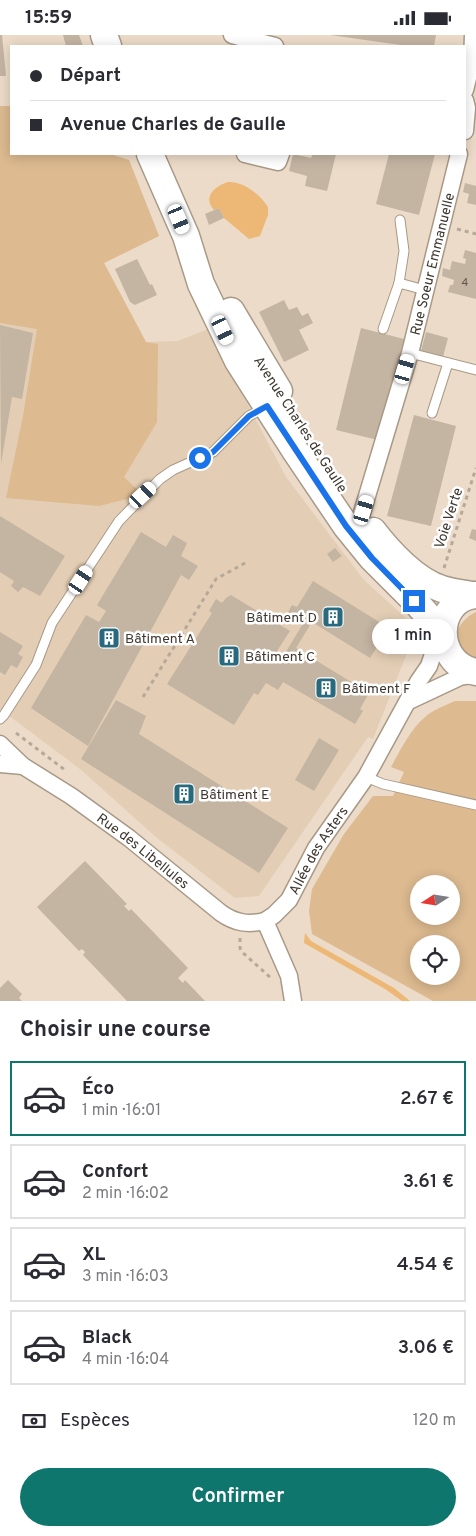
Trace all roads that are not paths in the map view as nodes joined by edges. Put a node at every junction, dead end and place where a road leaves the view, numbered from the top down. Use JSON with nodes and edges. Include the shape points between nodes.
{"nodes":[{"id":1,"x":232,"y":35,"type":"edge"},
{"id":2,"x":473,"y":35,"type":"edge"},
{"id":3,"x":271,"y":45,"type":"edge"},
{"id":4,"x":468,"y":63,"type":"edge"},
{"id":5,"x":466,"y":81,"type":"edge"},
{"id":6,"x":466,"y":103,"type":"edge"},
{"id":7,"x":466,"y":123,"type":"edge"},
{"id":8,"x":150,"y":155,"type":"edge"},
{"id":9,"x":249,"y":155,"type":"edge"},
{"id":10,"x":280,"y":155,"type":"edge"},
{"id":11,"x":459,"y":155,"type":"edge"},
{"id":12,"x":400,"y":220,"type":"dead end"},
{"id":13,"x":186,"y":236,"type":"junction"},
{"id":14,"x":399,"y":283,"type":"junction"},
{"id":15,"x":425,"y":290,"type":"junction"},
{"id":16,"x":383,"y":329,"type":"dead end"},
{"id":17,"x":410,"y":353,"type":"junction"},
{"id":18,"x":448,"y":363,"type":"junction"},
{"id":19,"x":476,"y":370,"type":"edge"},
{"id":20,"x":267,"y":406,"type":"junction"},
{"id":21,"x":432,"y":413,"type":"dead end"},
{"id":22,"x":361,"y":516,"type":"junction"},
{"id":23,"x":474,"y":595,"type":"edge"},
{"id":24,"x":443,"y":637,"type":"junction"},
{"id":25,"x":476,"y":673,"type":"edge"},
{"id":26,"x":408,"y":701,"type":"junction"},
{"id":27,"x":0,"y":719,"type":"edge"},
{"id":28,"x":0,"y":744,"type":"edge"},
{"id":29,"x":0,"y":764,"type":"edge"},
{"id":30,"x":23,"y":766,"type":"junction"},
{"id":31,"x":366,"y":777,"type":"junction"},
{"id":32,"x":476,"y":805,"type":"edge"},
{"id":33,"x":265,"y":921,"type":"junction"},
{"id":34,"x":293,"y":1001,"type":"edge"}],
"edges":[{"from":1,"to":3,"type":"street"},
{"from":2,"to":4,"type":"street"},
{"from":4,"to":5,"type":"street"},
{"from":6,"to":7,"type":"street"},
{"from":8,"to":13,"type":"main road","name":"Avenue Charles de Gaulle"},
{"from":9,"to":10,"type":"street","via":[[278,162]]},
{"from":11,"to":15,"type":"street","name":"Rue Soeur Emmanuelle"},
{"from":12,"to":14,"type":"lane","via":[[404,251]]},
{"from":13,"to":20,"type":"main road","name":"Avenue Charles de Gaulle","via":[[201,284],[238,361]]},
{"from":13,"to":22,"type":"main road","name":"Avenue Charles de Gaulle","via":[[311,444]]},
{"from":14,"to":15,"type":"lane"},
{"from":14,"to":16,"type":"lane"},
{"from":15,"to":17,"type":"street","name":"Rue Soeur Emmanuelle"},
{"from":17,"to":18,"type":"lane"},
{"from":17,"to":22,"type":"street","name":"Rue Soeur Emmanuelle"},
{"from":18,"to":19,"type":"lane"},
{"from":18,"to":21,"type":"lane"},
{"from":20,"to":24,"type":"main road","name":"Avenue Charles de Gaulle","via":[[352,532]]},
{"from":20,"to":27,"type":"lane","via":[[249,416],[213,452],[160,479],[119,521],[52,623],[36,665]]},
{"from":22,"to":23,"type":"main road","name":"Avenue Charles de Gaulle","via":[[384,546],[422,579],[441,589]]},
{"from":23,"to":24,"type":"main road","via":[[460,600],[451,609],[445,620]]},
{"from":24,"to":25,"type":"main road","name":"Avenue Charles de Gaulle","via":[[453,659]]},
{"from":24,"to":26,"type":"street","name":"Allée des Asters"},
{"from":25,"to":26,"type":"street"},
{"from":26,"to":31,"type":"street","name":"Allée des Asters"},
{"from":28,"to":30,"type":"street","name":"Rue des Libellules"},
{"from":29,"to":30,"type":"street","name":"Rue des Libellules"},
{"from":30,"to":33,"type":"street","name":"Rue des Libellules","via":[[98,815],[228,918],[242,923]]},
{"from":31,"to":32,"type":"lane","via":[[383,784]]},
{"from":31,"to":33,"type":"street","name":"Allée des Asters","via":[[316,848],[289,899]]},
{"from":33,"to":34,"type":"street","via":[[289,976]]}]}
